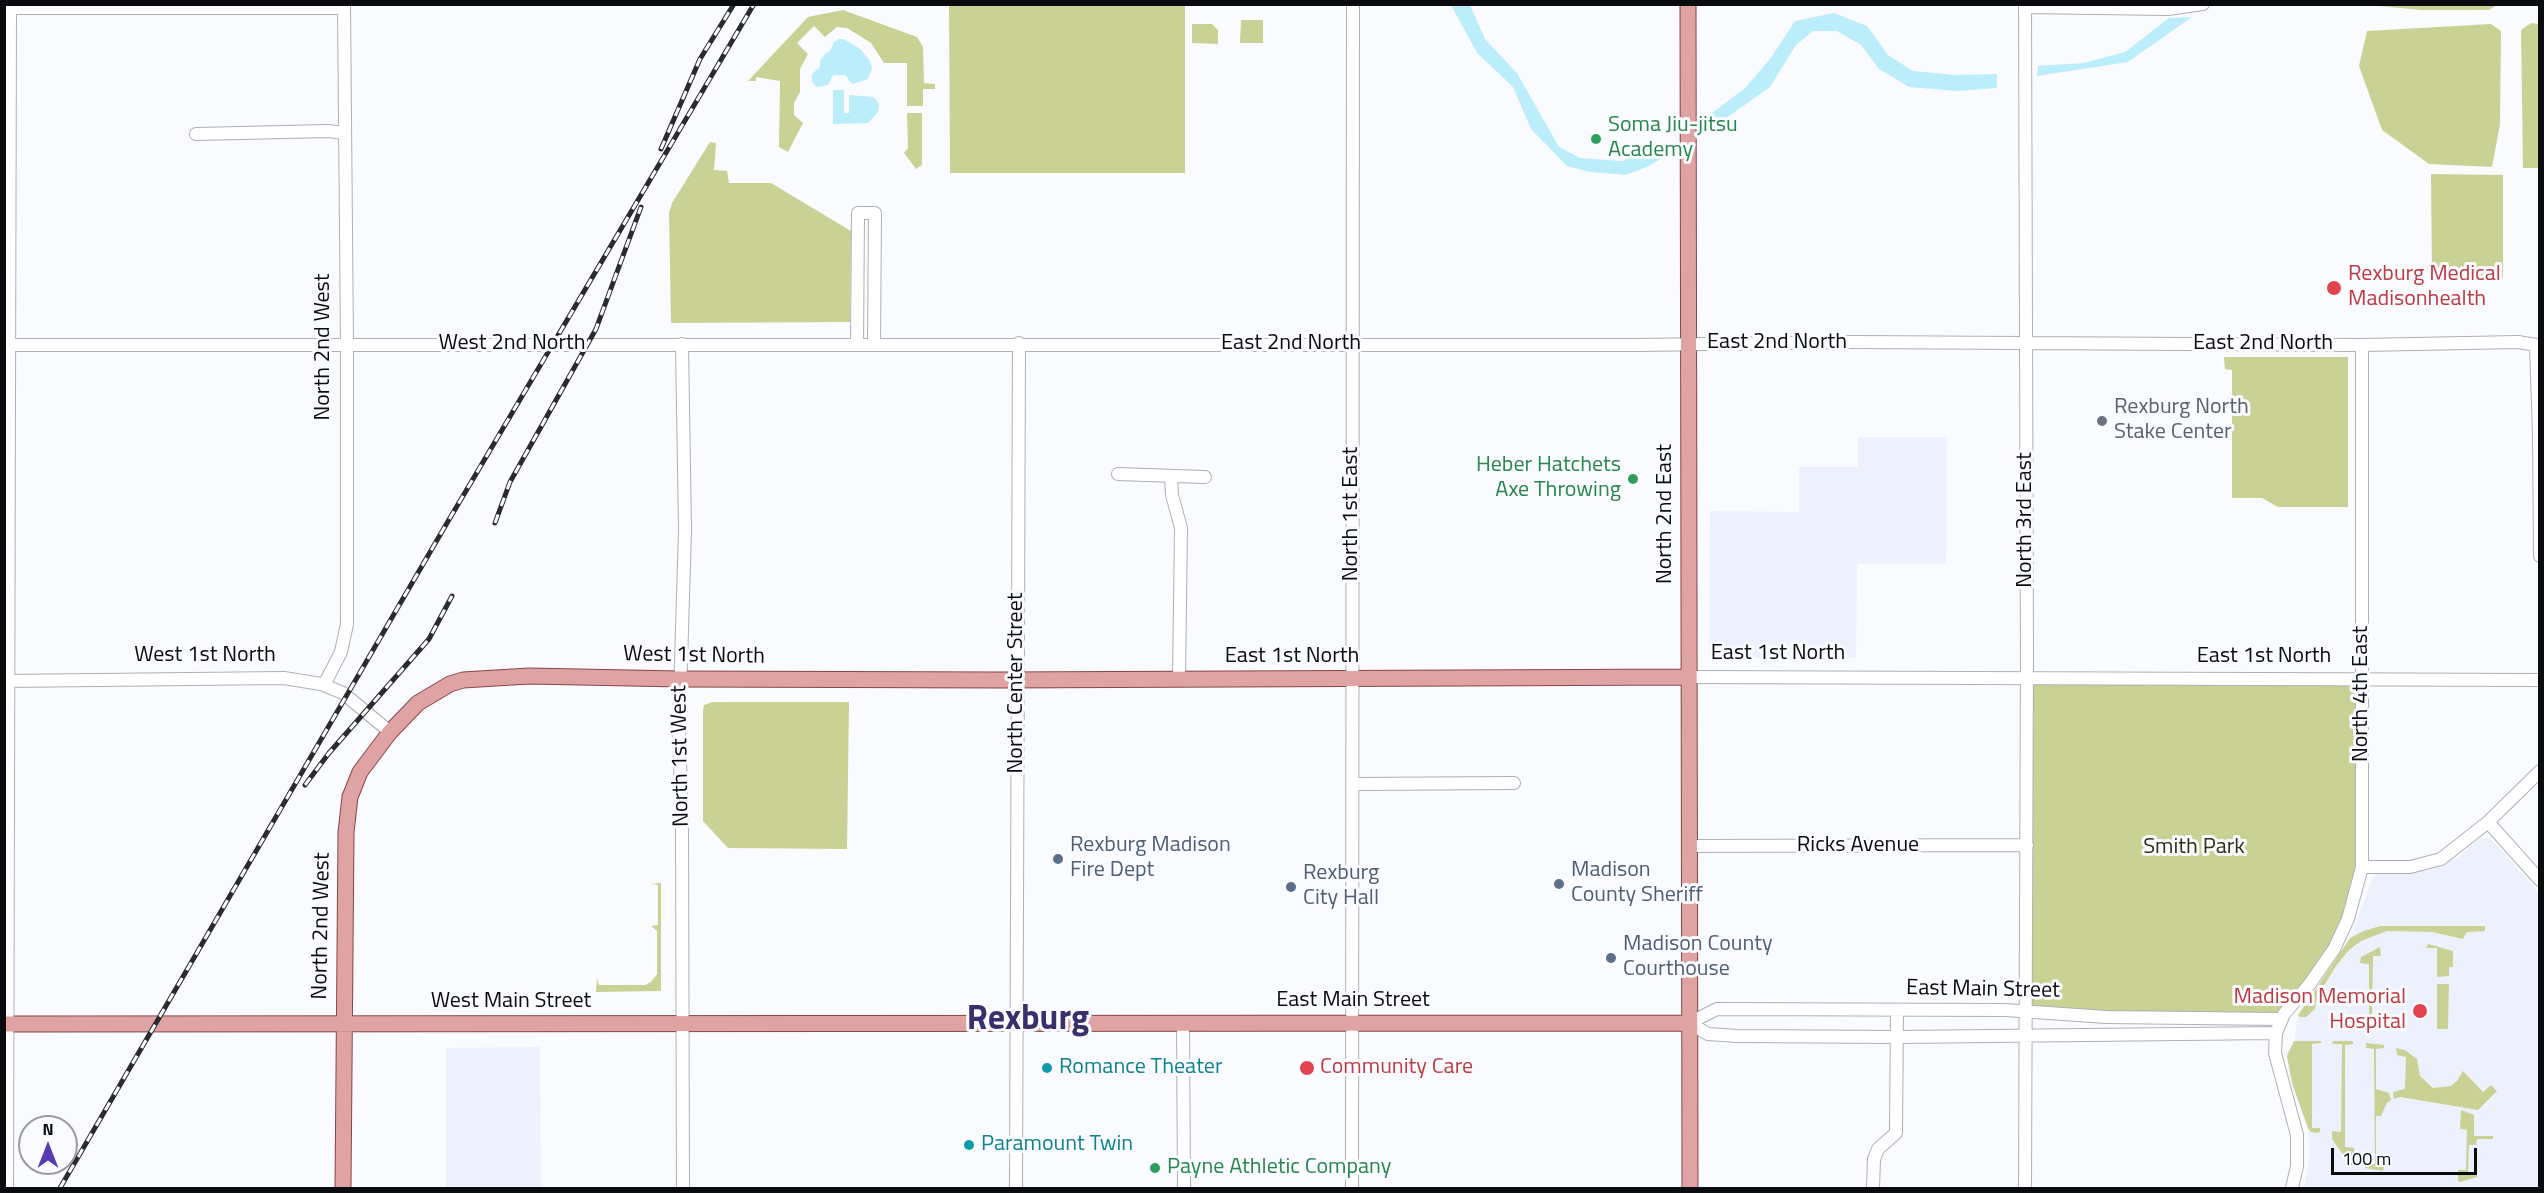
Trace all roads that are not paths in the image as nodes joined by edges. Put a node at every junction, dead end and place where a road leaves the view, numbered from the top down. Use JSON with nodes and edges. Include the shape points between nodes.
{"nodes":[{"id":1,"x":1353,"y":4,"type":"edge"},
{"id":2,"x":1688,"y":4,"type":"edge"},
{"id":3,"x":2203,"y":4,"type":"edge"},
{"id":4,"x":344,"y":6,"type":"edge"},
{"id":5,"x":2025,"y":6,"type":"edge"},
{"id":6,"x":7,"y":8,"type":"edge"},
{"id":7,"x":344,"y":133,"type":"junction"},
{"id":8,"x":196,"y":134,"type":"dead end"},
{"id":9,"x":1019,"y":343,"type":"junction"},
{"id":10,"x":2025,"y":343,"type":"junction"},
{"id":11,"x":682,"y":344,"type":"junction"},
{"id":12,"x":857,"y":344,"type":"junction"},
{"id":13,"x":874,"y":344,"type":"junction"},
{"id":14,"x":1352,"y":344,"type":"junction"},
{"id":15,"x":1689,"y":344,"type":"junction"},
{"id":16,"x":7,"y":345,"type":"edge"},
{"id":17,"x":347,"y":345,"type":"junction"},
{"id":18,"x":2362,"y":345,"type":"junction"},
{"id":19,"x":1118,"y":474,"type":"dead end"},
{"id":20,"x":1171,"y":477,"type":"junction"},
{"id":21,"x":1205,"y":477,"type":"dead end"},
{"id":22,"x":7,"y":490,"type":"edge"},
{"id":23,"x":7,"y":554,"type":"edge"},
{"id":24,"x":2540,"y":556,"type":"edge"},
{"id":25,"x":1689,"y":677,"type":"junction"},
{"id":26,"x":2027,"y":678,"type":"junction"},
{"id":27,"x":680,"y":679,"type":"junction"},
{"id":28,"x":1179,"y":679,"type":"junction"},
{"id":29,"x":1352,"y":679,"type":"junction"},
{"id":30,"x":1017,"y":680,"type":"junction"},
{"id":31,"x":2361,"y":680,"type":"junction"},
{"id":32,"x":2540,"y":680,"type":"edge"},
{"id":33,"x":7,"y":681,"type":"edge"},
{"id":34,"x":324,"y":685,"type":"junction"},
{"id":35,"x":390,"y":732,"type":"junction"},
{"id":36,"x":2540,"y":771,"type":"edge"},
{"id":37,"x":1352,"y":783,"type":"junction"},
{"id":38,"x":1514,"y":783,"type":"dead end"},
{"id":39,"x":2488,"y":822,"type":"junction"},
{"id":40,"x":346,"y":827,"type":"joint"},
{"id":41,"x":2027,"y":845,"type":"junction"},
{"id":42,"x":1689,"y":846,"type":"junction"},
{"id":43,"x":2362,"y":867,"type":"junction"},
{"id":44,"x":2540,"y":880,"type":"edge"},
{"id":45,"x":1897,"y":1011,"type":"junction"},
{"id":46,"x":2026,"y":1013,"type":"junction"},
{"id":47,"x":2280,"y":1019,"type":"junction"},
{"id":48,"x":1183,"y":1023,"type":"junction"},
{"id":49,"x":1353,"y":1023,"type":"junction"},
{"id":50,"x":1689,"y":1023,"type":"junction"},
{"id":51,"x":6,"y":1024,"type":"edge"},
{"id":52,"x":343,"y":1024,"type":"junction"},
{"id":53,"x":681,"y":1024,"type":"junction"},
{"id":54,"x":1017,"y":1024,"type":"junction"},
{"id":55,"x":2276,"y":1033,"type":"junction"},
{"id":56,"x":2026,"y":1036,"type":"junction"},
{"id":57,"x":1897,"y":1037,"type":"junction"},
{"id":58,"x":7,"y":1188,"type":"edge"},
{"id":59,"x":343,"y":1188,"type":"edge"},
{"id":60,"x":682,"y":1188,"type":"edge"},
{"id":61,"x":1016,"y":1188,"type":"edge"},
{"id":62,"x":1184,"y":1188,"type":"edge"},
{"id":63,"x":1352,"y":1188,"type":"edge"},
{"id":64,"x":1690,"y":1188,"type":"edge"},
{"id":65,"x":1873,"y":1188,"type":"edge"},
{"id":66,"x":2025,"y":1188,"type":"edge"},
{"id":67,"x":2292,"y":1188,"type":"edge"}],
"edges":[{"from":1,"to":14,"type":"street","name":"North 1st East"},
{"from":2,"to":15,"type":"main road","name":"North 2nd East"},
{"from":3,"to":5,"type":"street","via":[[2168,9]]},
{"from":4,"to":6,"type":"street"},
{"from":4,"to":7,"type":"street","name":"North 2nd West"},
{"from":5,"to":10,"type":"street","name":"North 3rd East"},
{"from":6,"to":16,"type":"street"},
{"from":7,"to":8,"type":"street","via":[[328,130]]},
{"from":7,"to":17,"type":"street","name":"North 2nd West"},
{"from":9,"to":13,"type":"street","name":"West 2nd North"},
{"from":9,"to":14,"type":"street","name":"East 2nd North"},
{"from":9,"to":30,"type":"street","name":"North Center Street"},
{"from":10,"to":15,"type":"street","name":"East 2nd North"},
{"from":10,"to":18,"type":"street","name":"East 2nd North"},
{"from":10,"to":26,"type":"street","name":"North 3rd East"},
{"from":11,"to":12,"type":"street","name":"West 2nd North"},
{"from":11,"to":17,"type":"street","name":"West 2nd North"},
{"from":11,"to":27,"type":"street","name":"North 1st West","via":[[685,541]]},
{"from":12,"to":13,"type":"street","name":"West 2nd North"},
{"from":12,"to":13,"type":"street","via":[[858,213],[874,213]]},
{"from":14,"to":15,"type":"street","name":"East 2nd North"},
{"from":14,"to":29,"type":"street","name":"North 1st East"},
{"from":15,"to":25,"type":"main road","name":"North 2nd East"},
{"from":16,"to":17,"type":"street","name":"West 2nd North"},
{"from":16,"to":22,"type":"street"},
{"from":17,"to":34,"type":"street","name":"North 2nd West","via":[[346,624],[341,652]]},
{"from":18,"to":24,"type":"street","name":"East 2nd North","via":[[2536,345]]},
{"from":18,"to":31,"type":"street","name":"North 4th East"},
{"from":19,"to":20,"type":"street"},
{"from":20,"to":21,"type":"street"},
{"from":20,"to":28,"type":"street","via":[[1181,528]]},
{"from":22,"to":23,"type":"street"},
{"from":23,"to":33,"type":"street"},
{"from":25,"to":26,"type":"street","name":"East 1st North"},
{"from":25,"to":29,"type":"main road","name":"East 1st North"},
{"from":25,"to":42,"type":"main road","name":"North 2nd East"},
{"from":26,"to":31,"type":"street","name":"East 1st North"},
{"from":26,"to":41,"type":"street","name":"North 3rd East"},
{"from":27,"to":30,"type":"main road","name":"West 1st North"},
{"from":27,"to":35,"type":"main road","name":"West 1st North","via":[[529,676],[463,680],[427,697]]},
{"from":27,"to":53,"type":"street","name":"North 1st West"},
{"from":28,"to":29,"type":"main road","name":"East 1st North"},
{"from":28,"to":30,"type":"main road","name":"East 1st North"},
{"from":29,"to":37,"type":"street","name":"North 1st East"},
{"from":30,"to":54,"type":"street","name":"North Center Street"},
{"from":31,"to":32,"type":"street","name":"East 1st North"},
{"from":31,"to":43,"type":"street","name":"North 4th East"},
{"from":33,"to":34,"type":"street","name":"West 1st North","via":[[255,677]]},
{"from":33,"to":51,"type":"street"},
{"from":34,"to":35,"type":"street","name":"West 1st North","via":[[343,693]]},
{"from":35,"to":40,"type":"main road","name":"West 1st North","via":[[354,783]]},
{"from":36,"to":39,"type":"street"},
{"from":37,"to":38,"type":"street"},
{"from":37,"to":49,"type":"street","name":"North 1st East"},
{"from":39,"to":43,"type":"street","via":[[2454,851],[2435,861],[2410,867]]},
{"from":39,"to":44,"type":"street"},
{"from":40,"to":52,"type":"main road","name":"North 2nd West"},
{"from":41,"to":42,"type":"street","name":"Ricks Avenue"},
{"from":41,"to":46,"type":"street","name":"North 3rd East"},
{"from":42,"to":50,"type":"main road","name":"North 2nd East"},
{"from":43,"to":47,"type":"street","name":"North 4th East","via":[[2348,919],[2334,949]]},
{"from":45,"to":46,"type":"street","name":"East Main Street"},
{"from":45,"to":50,"type":"street","name":"East Main Street","via":[[1717,1009]]},
{"from":45,"to":57,"type":"street"},
{"from":46,"to":47,"type":"street","name":"East Main Street"},
{"from":46,"to":56,"type":"street","name":"North 3rd East"},
{"from":47,"to":55,"type":"street"},
{"from":48,"to":49,"type":"main road","name":"East Main Street"},
{"from":48,"to":54,"type":"main road","name":"East Main Street"},
{"from":48,"to":62,"type":"street"},
{"from":49,"to":50,"type":"main road","name":"East Main Street"},
{"from":49,"to":63,"type":"street","name":"North 1st East"},
{"from":50,"to":57,"type":"street","name":"East Main Street","via":[[1708,1034],[1737,1036]]},
{"from":50,"to":64,"type":"main road","name":"North 2nd East"},
{"from":51,"to":52,"type":"main road","name":"West Main Street"},
{"from":51,"to":58,"type":"street"},
{"from":52,"to":53,"type":"main road","name":"West Main Street"},
{"from":52,"to":59,"type":"main road","name":"North 2nd West"},
{"from":53,"to":54,"type":"main road","name":"West Main Street"},
{"from":53,"to":60,"type":"street","name":"North 1st West"},
{"from":54,"to":61,"type":"street","name":"North Center Street"},
{"from":55,"to":56,"type":"street","name":"East Main Street"},
{"from":55,"to":67,"type":"street","via":[[2274,1047],[2297,1135]]},
{"from":56,"to":57,"type":"street","name":"East Main Street"},
{"from":56,"to":66,"type":"street","name":"North 3rd East"},
{"from":57,"to":65,"type":"street","via":[[1896,1133],[1878,1149]]}]}
